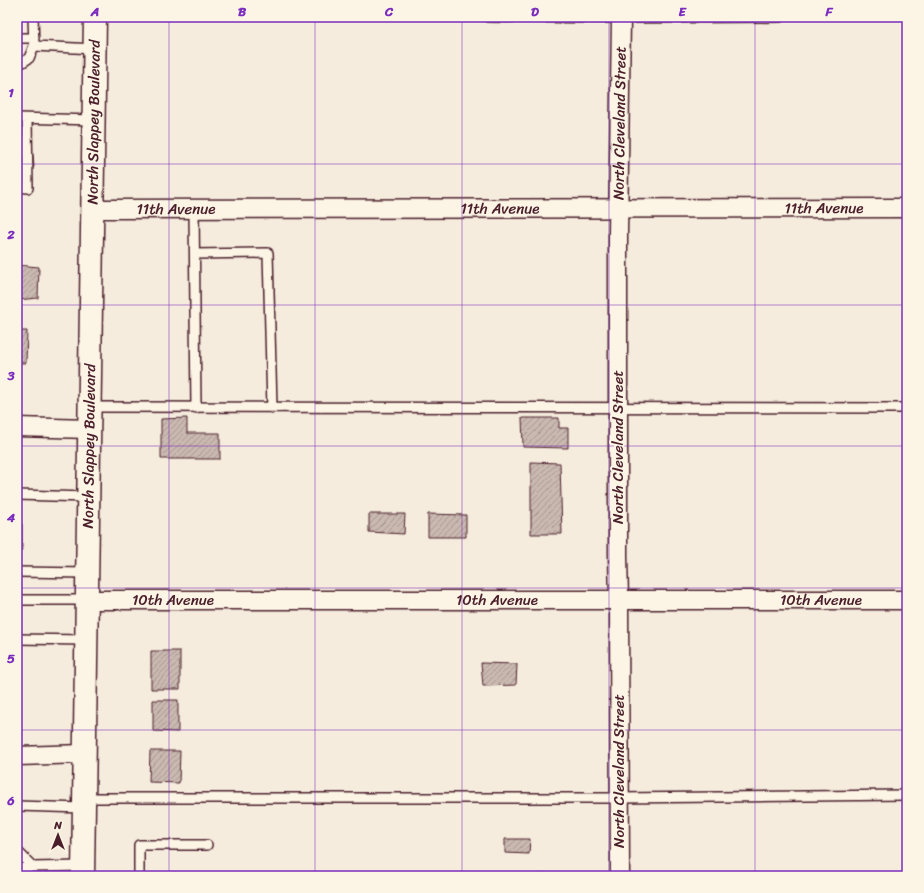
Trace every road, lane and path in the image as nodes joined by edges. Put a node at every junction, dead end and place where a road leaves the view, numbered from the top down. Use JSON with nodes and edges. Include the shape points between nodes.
{"nodes":[{"id":1,"x":33,"y":17,"type":"edge"},
{"id":2,"x":95,"y":17,"type":"edge"},
{"id":3,"x":488,"y":17,"type":"edge"},
{"id":4,"x":780,"y":17,"type":"edge"},
{"id":5,"x":621,"y":18,"type":"junction"},
{"id":6,"x":17,"y":38,"type":"edge"},
{"id":7,"x":34,"y":42,"type":"junction"},
{"id":8,"x":95,"y":49,"type":"junction"},
{"id":9,"x":17,"y":62,"type":"edge"},
{"id":10,"x":17,"y":118,"type":"edge"},
{"id":11,"x":27,"y":119,"type":"junction"},
{"id":12,"x":94,"y":120,"type":"junction"},
{"id":13,"x":17,"y":187,"type":"edge"},
{"id":14,"x":907,"y":208,"type":"edge"},
{"id":15,"x":92,"y":209,"type":"junction"},
{"id":16,"x":194,"y":209,"type":"junction"},
{"id":17,"x":619,"y":209,"type":"junction"},
{"id":18,"x":195,"y":254,"type":"junction"},
{"id":19,"x":90,"y":407,"type":"junction"},
{"id":20,"x":196,"y":408,"type":"junction"},
{"id":21,"x":272,"y":408,"type":"junction"},
{"id":22,"x":618,"y":408,"type":"junction"},
{"id":23,"x":907,"y":408,"type":"edge"},
{"id":24,"x":17,"y":427,"type":"edge"},
{"id":25,"x":89,"y":429,"type":"junction"},
{"id":26,"x":17,"y":495,"type":"edge"},
{"id":27,"x":88,"y":497,"type":"junction"},
{"id":28,"x":17,"y":572,"type":"edge"},
{"id":29,"x":87,"y":573,"type":"junction"},
{"id":30,"x":17,"y":600,"type":"edge"},
{"id":31,"x":87,"y":600,"type":"junction"},
{"id":32,"x":619,"y":600,"type":"junction"},
{"id":33,"x":907,"y":600,"type":"edge"},
{"id":34,"x":17,"y":639,"type":"edge"},
{"id":35,"x":86,"y":640,"type":"junction"},
{"id":36,"x":85,"y":754,"type":"junction"},
{"id":37,"x":17,"y":756,"type":"edge"},
{"id":38,"x":907,"y":795,"type":"edge"},
{"id":39,"x":619,"y":798,"type":"junction"},
{"id":40,"x":84,"y":803,"type":"junction"},
{"id":41,"x":17,"y":806,"type":"edge"},
{"id":42,"x":207,"y":845,"type":"dead end"},
{"id":43,"x":17,"y":851,"type":"edge"},
{"id":44,"x":33,"y":867,"type":"junction"},
{"id":45,"x":17,"y":870,"type":"edge"},
{"id":46,"x":83,"y":871,"type":"edge"},
{"id":47,"x":139,"y":876,"type":"edge"},
{"id":48,"x":620,"y":876,"type":"edge"}],
"edges":[{"from":1,"to":7,"type":"lane"},
{"from":2,"to":8,"type":"main road","name":"North Slappey Boulevard"},
{"from":3,"to":5,"type":"lane"},
{"from":4,"to":5,"type":"lane"},
{"from":5,"to":17,"type":"street","name":"North Cleveland Street"},
{"from":6,"to":7,"type":"lane"},
{"from":7,"to":8,"type":"lane"},
{"from":7,"to":9,"type":"lane","via":[[29,58]]},
{"from":8,"to":12,"type":"main road","name":"North Slappey Boulevard"},
{"from":10,"to":11,"type":"lane"},
{"from":11,"to":12,"type":"lane"},
{"from":11,"to":13,"type":"lane","via":[[28,188]]},
{"from":12,"to":15,"type":"main road","name":"North Slappey Boulevard"},
{"from":14,"to":17,"type":"street","name":"11th Avenue"},
{"from":15,"to":16,"type":"street","name":"11th Avenue"},
{"from":15,"to":19,"type":"main road","name":"North Slappey Boulevard"},
{"from":16,"to":17,"type":"street","name":"11th Avenue"},
{"from":16,"to":18,"type":"lane"},
{"from":17,"to":22,"type":"street","name":"North Cleveland Street"},
{"from":18,"to":20,"type":"lane"},
{"from":18,"to":21,"type":"lane","via":[[268,253]]},
{"from":19,"to":20,"type":"lane"},
{"from":19,"to":25,"type":"main road","name":"North Slappey Boulevard"},
{"from":20,"to":21,"type":"lane"},
{"from":21,"to":22,"type":"lane"},
{"from":22,"to":23,"type":"lane"},
{"from":22,"to":32,"type":"street","name":"North Cleveland Street"},
{"from":24,"to":25,"type":"street"},
{"from":25,"to":27,"type":"main road","name":"North Slappey Boulevard"},
{"from":26,"to":27,"type":"lane"},
{"from":27,"to":29,"type":"main road","name":"North Slappey Boulevard"},
{"from":28,"to":29,"type":"lane"},
{"from":29,"to":31,"type":"main road","name":"North Slappey Boulevard"},
{"from":30,"to":31,"type":"lane"},
{"from":31,"to":32,"type":"street","name":"10th Avenue"},
{"from":31,"to":35,"type":"main road","name":"North Slappey Boulevard"},
{"from":32,"to":33,"type":"street","name":"10th Avenue"},
{"from":32,"to":39,"type":"street","name":"North Cleveland Street"},
{"from":34,"to":35,"type":"lane"},
{"from":35,"to":36,"type":"main road","name":"North Slappey Boulevard"},
{"from":36,"to":37,"type":"street"},
{"from":36,"to":40,"type":"main road","name":"North Slappey Boulevard"},
{"from":38,"to":39,"type":"lane"},
{"from":39,"to":40,"type":"lane"},
{"from":39,"to":48,"type":"street","name":"North Cleveland Street"},
{"from":40,"to":41,"type":"lane"},
{"from":40,"to":46,"type":"main road","name":"North Slappey Boulevard"},
{"from":42,"to":47,"type":"lane","via":[[139,845]]},
{"from":43,"to":44,"type":"lane"},
{"from":44,"to":45,"type":"lane"},
{"from":44,"to":46,"type":"lane"}]}
